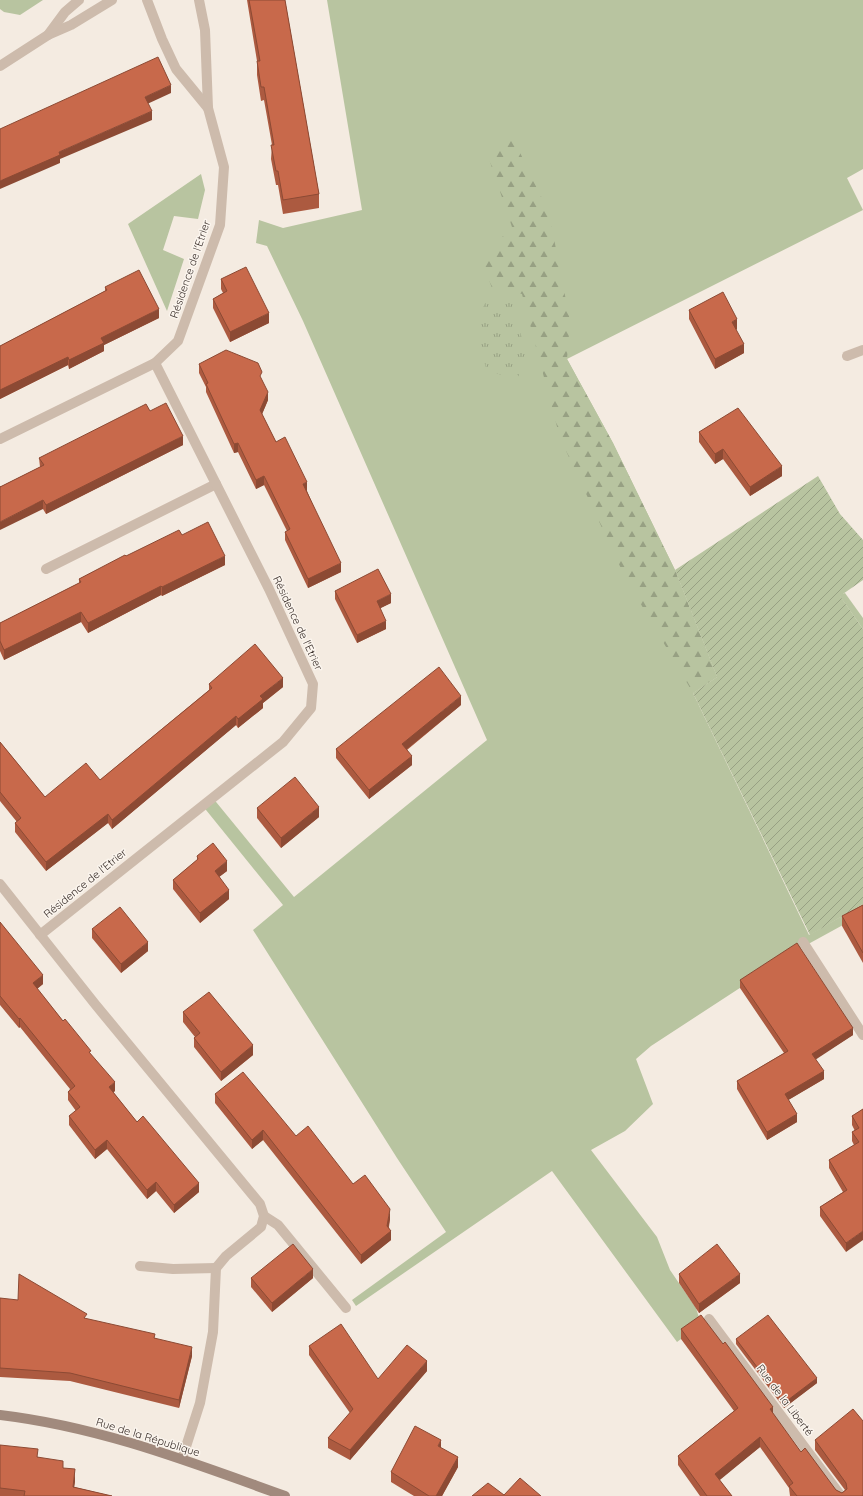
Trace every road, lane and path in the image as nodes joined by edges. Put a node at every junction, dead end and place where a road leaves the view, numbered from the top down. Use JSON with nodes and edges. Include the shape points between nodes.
{"nodes":[{"id":1,"x":79,"y":0,"type":"edge"},
{"id":2,"x":112,"y":0,"type":"edge"},
{"id":3,"x":147,"y":0,"type":"edge"},
{"id":4,"x":199,"y":0,"type":"edge"},
{"id":5,"x":48,"y":35,"type":"junction"},
{"id":6,"x":1,"y":63,"type":"edge"},
{"id":7,"x":208,"y":108,"type":"junction"},
{"id":8,"x":863,"y":350,"type":"edge"},
{"id":9,"x":847,"y":356,"type":"dead end"},
{"id":10,"x":155,"y":363,"type":"junction"},
{"id":11,"x":0,"y":439,"type":"edge"},
{"id":12,"x":216,"y":484,"type":"junction"},
{"id":13,"x":46,"y":568,"type":"dead end"},
{"id":14,"x":0,"y":884,"type":"edge"},
{"id":15,"x":40,"y":935,"type":"junction"},
{"id":16,"x":804,"y":942,"type":"dead end"},
{"id":17,"x":863,"y":1035,"type":"edge"},
{"id":18,"x":264,"y":1216,"type":"junction"},
{"id":19,"x":140,"y":1266,"type":"dead end"},
{"id":20,"x":216,"y":1268,"type":"junction"},
{"id":21,"x":346,"y":1308,"type":"dead end"},
{"id":22,"x":709,"y":1319,"type":"dead end"},
{"id":23,"x":0,"y":1415,"type":"edge"},
{"id":24,"x":182,"y":1459,"type":"junction"},
{"id":25,"x":286,"y":1496,"type":"edge"},
{"id":26,"x":841,"y":1496,"type":"edge"}],
"edges":[{"from":1,"to":5,"type":"street","via":[[65,12]]},
{"from":2,"to":5,"type":"street","via":[[71,25]]},
{"from":3,"to":7,"type":"street","name":"Résidence de l'Etrier","via":[[176,69]]},
{"from":4,"to":7,"type":"street","via":[[205,30]]},
{"from":5,"to":6,"type":"street"},
{"from":7,"to":10,"type":"street","name":"Résidence de l'Etrier","via":[[224,167],[220,226],[178,341]]},
{"from":8,"to":9,"type":"street"},
{"from":10,"to":11,"type":"street","name":"Résidence de l'Etrier"},
{"from":10,"to":12,"type":"street","name":"Résidence de l'Etrier"},
{"from":12,"to":13,"type":"street"},
{"from":12,"to":15,"type":"street","name":"Résidence de l'Etrier","via":[[313,684],[311,708],[283,742]]},
{"from":14,"to":15,"type":"street","name":"Résidence de l'Etrier"},
{"from":15,"to":18,"type":"street","name":"Résidence de l'Etrier","via":[[260,1204]]},
{"from":16,"to":17,"type":"street"},
{"from":18,"to":20,"type":"street","via":[[261,1227],[226,1256]]},
{"from":18,"to":21,"type":"street","via":[[278,1225]]},
{"from":19,"to":20,"type":"street","via":[[173,1269]]},
{"from":20,"to":24,"type":"street","via":[[213,1332],[200,1403]]},
{"from":22,"to":26,"type":"street","name":"Rue de la Liberté"},
{"from":23,"to":24,"type":"main road","name":"Rue de la République","via":[[61,1424],[110,1436]]},
{"from":24,"to":25,"type":"main road","name":"Rue de la République"}]}
